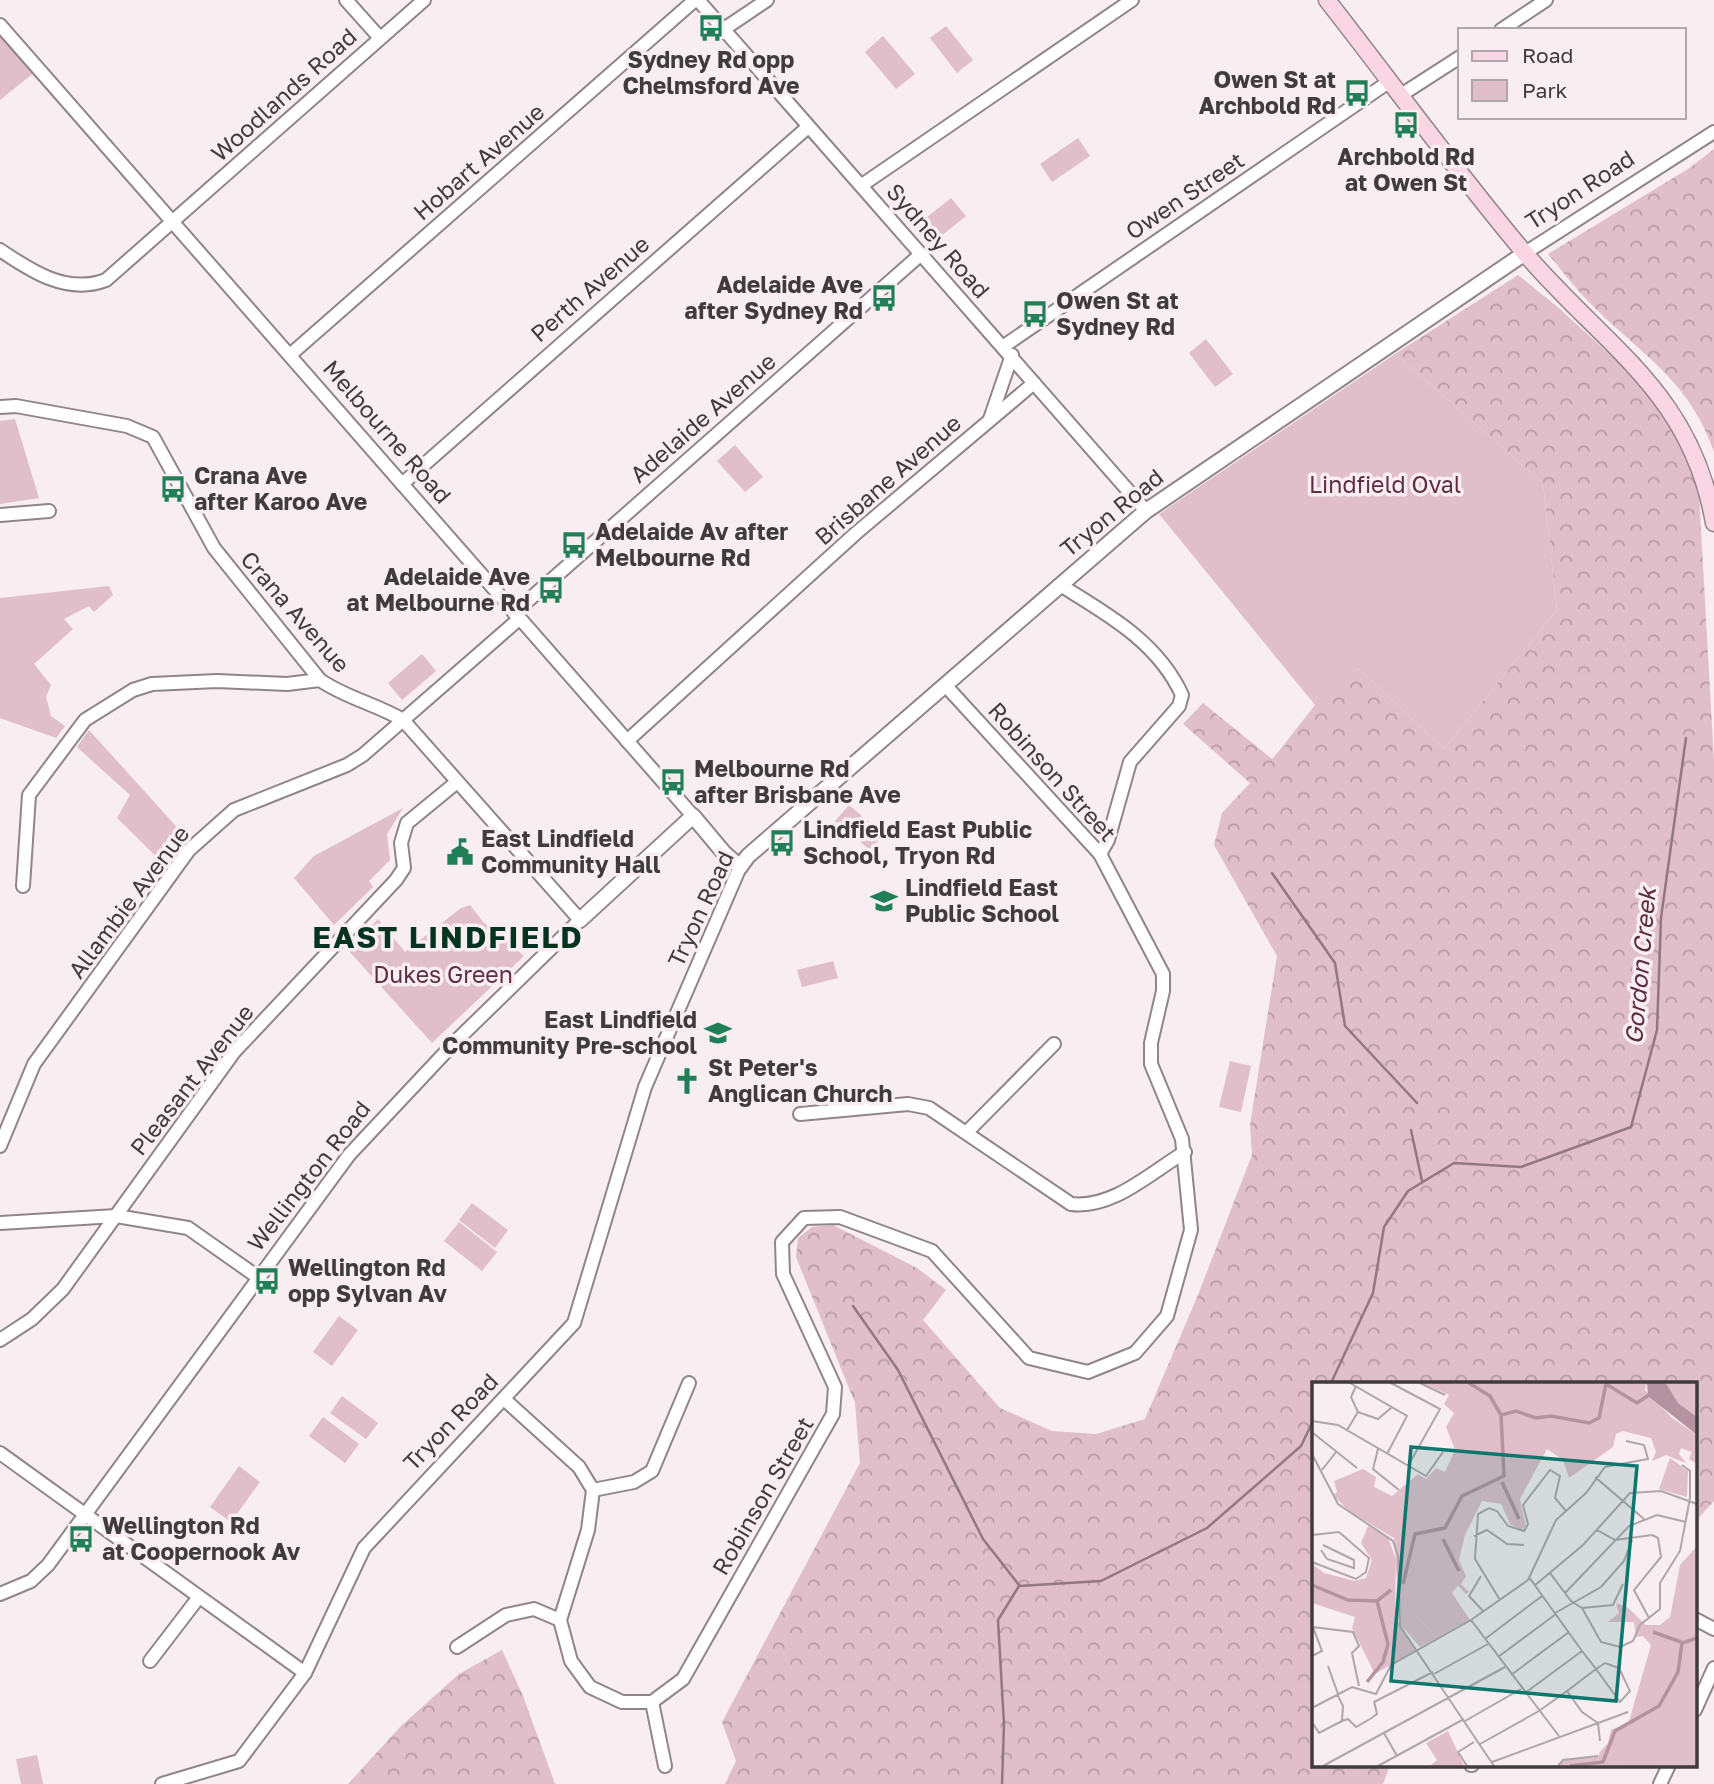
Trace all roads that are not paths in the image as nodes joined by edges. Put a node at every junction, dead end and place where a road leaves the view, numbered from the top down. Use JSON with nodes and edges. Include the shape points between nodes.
{"nodes":[{"id":1,"x":346,"y":0,"type":"edge"},
{"id":2,"x":424,"y":0,"type":"edge"},
{"id":3,"x":696,"y":0,"type":"edge"},
{"id":4,"x":767,"y":0,"type":"edge"},
{"id":5,"x":1132,"y":0,"type":"edge"},
{"id":6,"x":1327,"y":0,"type":"edge"},
{"id":7,"x":1546,"y":0,"type":"edge"},
{"id":8,"x":0,"y":25,"type":"edge"},
{"id":9,"x":1504,"y":28,"type":"edge"},
{"id":10,"x":724,"y":29,"type":"junction"},
{"id":11,"x":380,"y":38,"type":"junction"},
{"id":12,"x":1458,"y":58,"type":"edge"},
{"id":13,"x":1390,"y":81,"type":"junction"},
{"id":14,"x":1401,"y":96,"type":"junction"},
{"id":15,"x":808,"y":127,"type":"junction"},
{"id":16,"x":1714,"y":132,"type":"edge"},
{"id":17,"x":862,"y":185,"type":"junction"},
{"id":18,"x":173,"y":223,"type":"junction"},
{"id":19,"x":0,"y":250,"type":"edge"},
{"id":20,"x":1525,"y":253,"type":"junction"},
{"id":21,"x":920,"y":255,"type":"junction"},
{"id":22,"x":1008,"y":351,"type":"junction"},
{"id":23,"x":290,"y":355,"type":"junction"},
{"id":24,"x":1034,"y":383,"type":"junction"},
{"id":25,"x":0,"y":407,"type":"edge"},
{"id":26,"x":990,"y":420,"type":"junction"},
{"id":27,"x":402,"y":484,"type":"junction"},
{"id":28,"x":50,"y":511,"type":"dead end"},
{"id":29,"x":1146,"y":511,"type":"junction"},
{"id":30,"x":0,"y":515,"type":"edge"},
{"id":31,"x":1714,"y":523,"type":"edge"},
{"id":32,"x":1060,"y":585,"type":"junction"},
{"id":33,"x":516,"y":616,"type":"junction"},
{"id":34,"x":320,"y":680,"type":"junction"},
{"id":35,"x":946,"y":686,"type":"junction"},
{"id":36,"x":404,"y":720,"type":"junction"},
{"id":37,"x":626,"y":741,"type":"junction"},
{"id":38,"x":457,"y":782,"type":"junction"},
{"id":39,"x":693,"y":816,"type":"junction"},
{"id":40,"x":1100,"y":854,"type":"junction"},
{"id":41,"x":740,"y":867,"type":"junction"},
{"id":42,"x":23,"y":886,"type":"dead end"},
{"id":43,"x":580,"y":920,"type":"junction"},
{"id":44,"x":1054,"y":1044,"type":"dead end"},
{"id":45,"x":800,"y":1114,"type":"dead end"},
{"id":46,"x":967,"y":1132,"type":"junction"},
{"id":47,"x":0,"y":1146,"type":"edge"},
{"id":48,"x":1185,"y":1152,"type":"junction"},
{"id":49,"x":116,"y":1216,"type":"junction"},
{"id":50,"x":0,"y":1223,"type":"edge"},
{"id":51,"x":259,"y":1278,"type":"junction"},
{"id":52,"x":0,"y":1340,"type":"edge"},
{"id":53,"x":689,"y":1383,"type":"dead end"},
{"id":54,"x":504,"y":1399,"type":"junction"},
{"id":55,"x":0,"y":1453,"type":"edge"},
{"id":56,"x":593,"y":1490,"type":"junction"},
{"id":57,"x":86,"y":1516,"type":"junction"},
{"id":58,"x":0,"y":1594,"type":"edge"},
{"id":59,"x":199,"y":1597,"type":"junction"},
{"id":60,"x":560,"y":1620,"type":"junction"},
{"id":61,"x":1696,"y":1620,"type":"edge"},
{"id":62,"x":1714,"y":1629,"type":"edge"},
{"id":63,"x":457,"y":1647,"type":"dead end"},
{"id":64,"x":150,"y":1661,"type":"dead end"},
{"id":65,"x":1714,"y":1668,"type":"edge"},
{"id":66,"x":305,"y":1673,"type":"junction"},
{"id":67,"x":652,"y":1702,"type":"junction"},
{"id":68,"x":1696,"y":1708,"type":"edge"},
{"id":69,"x":665,"y":1766,"type":"dead end"},
{"id":70,"x":1669,"y":1766,"type":"edge"},
{"id":71,"x":162,"y":1784,"type":"edge"},
{"id":72,"x":1660,"y":1784,"type":"edge"}],
"edges":[{"from":1,"to":11,"type":"street"},
{"from":2,"to":11,"type":"street","name":"Woodlands Road"},
{"from":3,"to":10,"type":"street","name":"Sydney Road"},
{"from":3,"to":23,"type":"street","name":"Hobart Avenue"},
{"from":4,"to":10,"type":"street"},
{"from":5,"to":17,"type":"street"},
{"from":6,"to":13,"type":"main road"},
{"from":7,"to":9,"type":"street"},
{"from":8,"to":18,"type":"street","name":"Melbourne Road"},
{"from":10,"to":15,"type":"street","name":"Sydney Road"},
{"from":11,"to":18,"type":"street","name":"Woodlands Road"},
{"from":12,"to":14,"type":"street"},
{"from":13,"to":14,"type":"main road"},
{"from":13,"to":22,"type":"street","name":"Owen Street"},
{"from":14,"to":20,"type":"main road"},
{"from":15,"to":17,"type":"street","name":"Sydney Road"},
{"from":15,"to":27,"type":"street","name":"Perth Avenue"},
{"from":16,"to":20,"type":"street","name":"Tryon Road"},
{"from":17,"to":21,"type":"street","name":"Sydney Road"},
{"from":18,"to":19,"type":"street","name":"Woodlands Road","via":[[106,280],[95,284],[61,283]]},
{"from":18,"to":23,"type":"street","name":"Melbourne Road"},
{"from":20,"to":29,"type":"street","name":"Tryon Road"},
{"from":20,"to":31,"type":"main road","via":[[1665,400],[1700,464]]},
{"from":21,"to":22,"type":"street","name":"Sydney Road"},
{"from":21,"to":33,"type":"street","name":"Adelaide Avenue"},
{"from":22,"to":24,"type":"street","name":"Sydney Road"},
{"from":22,"to":26,"type":"street","name":"Brisbane Avenue"},
{"from":23,"to":27,"type":"street","name":"Melbourne Road"},
{"from":24,"to":26,"type":"street","name":"Brisbane Avenue"},
{"from":24,"to":29,"type":"street","name":"Sydney Road"},
{"from":25,"to":34,"type":"street","name":"Crana Avenue","via":[[127,426],[153,437],[214,548]]},
{"from":26,"to":37,"type":"street","name":"Brisbane Avenue","via":[[855,534]]},
{"from":27,"to":33,"type":"street","name":"Melbourne Road"},
{"from":28,"to":30,"type":"street"},
{"from":29,"to":32,"type":"street","name":"Tryon Road"},
{"from":32,"to":35,"type":"street","name":"Tryon Road"},
{"from":32,"to":40,"type":"street","via":[[1131,629],[1182,695],[1179,706],[1130,762],[1108,841]]},
{"from":33,"to":36,"type":"street","name":"Allambie Avenue"},
{"from":33,"to":37,"type":"street","name":"Melbourne Road"},
{"from":34,"to":36,"type":"street","name":"Crana Avenue"},
{"from":34,"to":42,"type":"street","via":[[152,684],[133,690],[85,720],[29,795]]},
{"from":35,"to":40,"type":"street","name":"Robinson Street"},
{"from":35,"to":41,"type":"street","name":"Tryon Road"},
{"from":36,"to":38,"type":"street","name":"Crana Avenue"},
{"from":36,"to":47,"type":"street","name":"Allambie Avenue","via":[[347,765],[234,810],[189,850],[34,1064]]},
{"from":37,"to":39,"type":"street","name":"Melbourne Road"},
{"from":38,"to":43,"type":"street","name":"Crana Avenue"},
{"from":38,"to":49,"type":"street","name":"Pleasant Avenue","via":[[407,823],[401,844],[404,868],[396,880],[241,1044]]},
{"from":39,"to":41,"type":"street","name":"Melbourne Road"},
{"from":39,"to":43,"type":"street","name":"Wellington Road"},
{"from":40,"to":48,"type":"street","name":"Robinson Street","via":[[1163,974],[1152,1063]]},
{"from":41,"to":54,"type":"street","name":"Tryon Road","via":[[645,1087],[574,1323]]},
{"from":43,"to":51,"type":"street","name":"Wellington Road","via":[[371,1130]]},
{"from":44,"to":46,"type":"street"},
{"from":45,"to":46,"type":"street","via":[[908,1104],[929,1108]]},
{"from":46,"to":48,"type":"street","via":[[1071,1204],[1087,1206],[1103,1203]]},
{"from":48,"to":67,"type":"street","name":"Robinson Street","via":[[1191,1230],[1167,1316],[1135,1353],[1088,1372],[1028,1358],[932,1251],[840,1217],[804,1218],[792,1229],[782,1242],[783,1274],[835,1387],[833,1414],[683,1679]]},
{"from":49,"to":50,"type":"street"},
{"from":49,"to":51,"type":"street","via":[[198,1232]]},
{"from":49,"to":52,"type":"street","name":"Pleasant Avenue","via":[[63,1289],[32,1319]]},
{"from":51,"to":57,"type":"street","name":"Wellington Road"},
{"from":53,"to":56,"type":"street","via":[[652,1471],[634,1482]]},
{"from":54,"to":56,"type":"street","via":[[579,1467]]},
{"from":54,"to":66,"type":"street","name":"Tryon Road","via":[[364,1548]]},
{"from":55,"to":57,"type":"street"},
{"from":56,"to":60,"type":"street","via":[[588,1530]]},
{"from":57,"to":58,"type":"street","name":"Wellington Road","via":[[40,1574]]},
{"from":57,"to":59,"type":"street"},
{"from":59,"to":64,"type":"street"},
{"from":59,"to":66,"type":"street"},
{"from":60,"to":63,"type":"street","via":[[534,1609],[506,1615]]},
{"from":60,"to":67,"type":"street","via":[[571,1661],[590,1687],[622,1702]]},
{"from":61,"to":62,"type":"street"},
{"from":65,"to":68,"type":"street"},
{"from":66,"to":71,"type":"street","name":"Tryon Road","via":[[239,1761]]},
{"from":67,"to":69,"type":"street"},
{"from":70,"to":72,"type":"street"}]}
